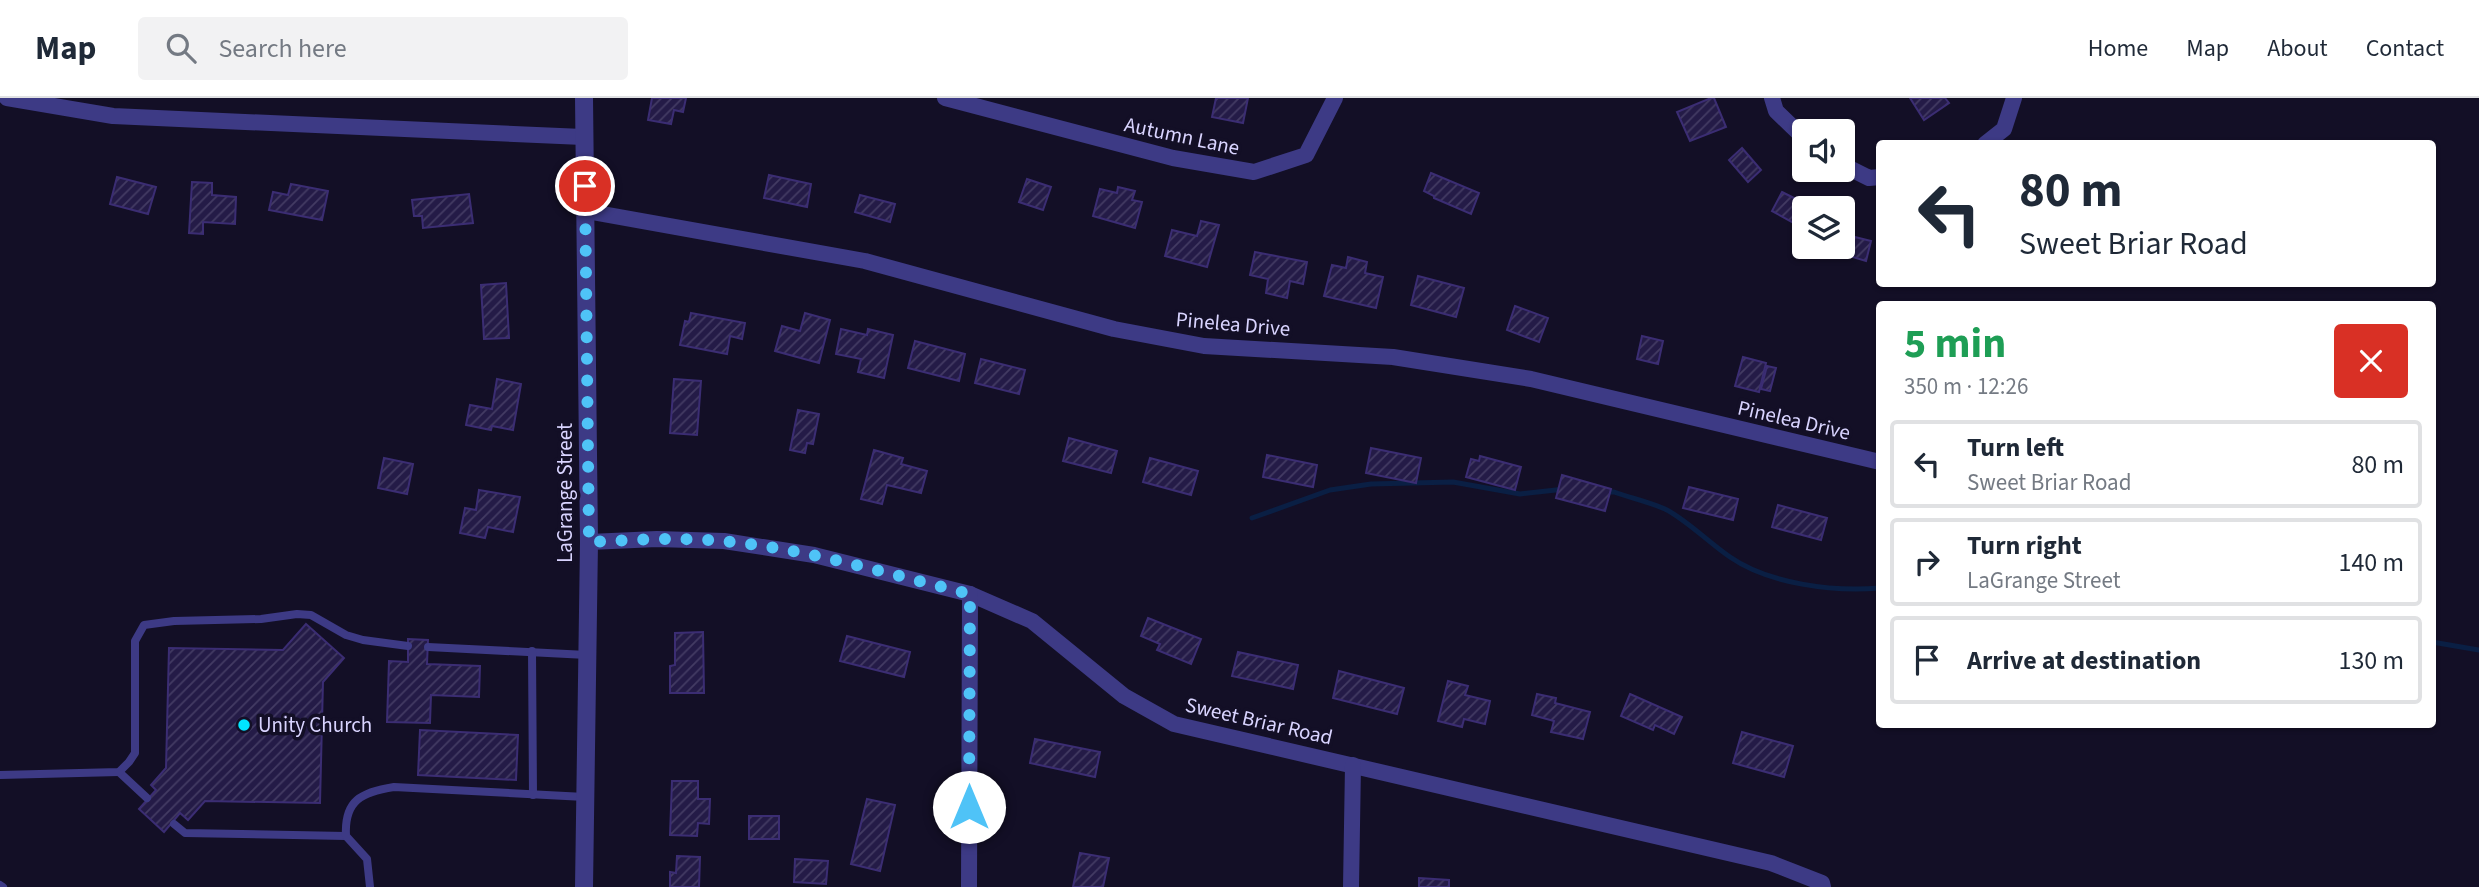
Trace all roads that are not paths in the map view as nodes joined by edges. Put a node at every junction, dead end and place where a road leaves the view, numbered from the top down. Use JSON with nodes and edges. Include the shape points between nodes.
{"nodes":[{"id":1,"x":7,"y":98,"type":"edge"},
{"id":2,"x":584,"y":98,"type":"edge"},
{"id":3,"x":945,"y":98,"type":"edge"},
{"id":4,"x":1335,"y":98,"type":"edge"},
{"id":5,"x":1772,"y":98,"type":"edge"},
{"id":6,"x":2014,"y":98,"type":"edge"},
{"id":7,"x":1792,"y":126,"type":"edge"},
{"id":8,"x":583,"y":137,"type":"junction"},
{"id":9,"x":1990,"y":140,"type":"edge"},
{"id":10,"x":1855,"y":171,"type":"edge"},
{"id":11,"x":1876,"y":177,"type":"edge"},
{"id":12,"x":586,"y":211,"type":"junction"},
{"id":13,"x":1876,"y":461,"type":"edge"},
{"id":14,"x":589,"y":542,"type":"junction"},
{"id":15,"x":970,"y":594,"type":"junction"},
{"id":16,"x":408,"y":646,"type":"dead end"},
{"id":17,"x":428,"y":647,"type":"dead end"},
{"id":18,"x":532,"y":651,"type":"junction"},
{"id":19,"x":587,"y":655,"type":"junction"},
{"id":20,"x":1353,"y":765,"type":"junction"},
{"id":21,"x":119,"y":772,"type":"junction"},
{"id":22,"x":0,"y":775,"type":"edge"},
{"id":23,"x":533,"y":795,"type":"junction"},
{"id":24,"x":585,"y":797,"type":"junction"},
{"id":25,"x":147,"y":798,"type":"dead end"},
{"id":26,"x":174,"y":824,"type":"dead end"},
{"id":27,"x":346,"y":836,"type":"junction"},
{"id":28,"x":1822,"y":885,"type":"edge"},
{"id":29,"x":370,"y":887,"type":"edge"},
{"id":30,"x":584,"y":887,"type":"edge"},
{"id":31,"x":969,"y":887,"type":"edge"},
{"id":32,"x":1351,"y":887,"type":"edge"}],
"edges":[{"from":1,"to":8,"type":"street","via":[[113,116]]},
{"from":2,"to":8,"type":"street","name":"LaGrange Street"},
{"from":3,"to":4,"type":"street","name":"Autumn Lane","via":[[1173,158],[1254,172],[1306,155]]},
{"from":5,"to":7,"type":"street","via":[[1776,111]]},
{"from":6,"to":9,"type":"street","via":[[2004,128]]},
{"from":8,"to":12,"type":"street","name":"LaGrange Street"},
{"from":10,"to":11,"type":"street"},
{"from":12,"to":13,"type":"street","name":"Pinelea Drive","via":[[865,261],[1127,331],[1205,346],[1393,357],[1531,379]]},
{"from":12,"to":14,"type":"street","name":"LaGrange Street"},
{"from":14,"to":15,"type":"street","name":"Sweet Briar Road","via":[[724,541],[814,555]]},
{"from":14,"to":19,"type":"street","name":"LaGrange Street"},
{"from":15,"to":20,"type":"street","name":"Sweet Briar Road","via":[[1032,621],[1124,695],[1174,724]]},
{"from":15,"to":31,"type":"street"},
{"from":16,"to":21,"type":"lane","via":[[355,638],[311,615],[144,625],[135,641],[135,753]]},
{"from":17,"to":18,"type":"lane"},
{"from":18,"to":19,"type":"lane"},
{"from":18,"to":23,"type":"lane"},
{"from":19,"to":24,"type":"street","name":"LaGrange Street"},
{"from":20,"to":28,"type":"street","name":"Sweet Briar Road","via":[[1771,863]]},
{"from":20,"to":32,"type":"street"},
{"from":21,"to":22,"type":"lane"},
{"from":21,"to":25,"type":"lane"},
{"from":23,"to":24,"type":"lane"},
{"from":23,"to":27,"type":"lane","via":[[394,787],[373,790],[355,800],[345,821]]},
{"from":24,"to":30,"type":"street","name":"LaGrange Street"},
{"from":26,"to":27,"type":"lane","via":[[185,833]]},
{"from":27,"to":29,"type":"lane","via":[[367,859]]}]}
